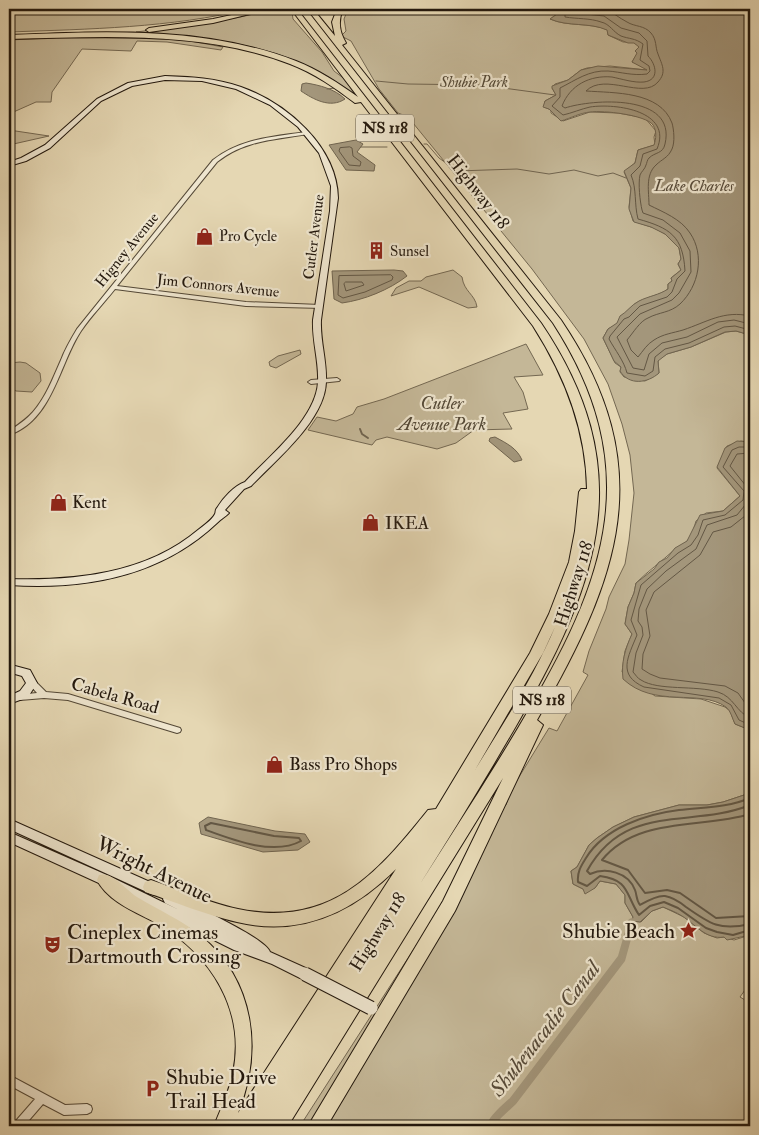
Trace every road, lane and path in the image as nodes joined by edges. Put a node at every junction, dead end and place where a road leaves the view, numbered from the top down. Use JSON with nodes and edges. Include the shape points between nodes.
{"nodes":[{"id":1,"x":260,"y":9,"type":"edge"},
{"id":2,"x":267,"y":9,"type":"edge"},
{"id":3,"x":294,"y":9,"type":"edge"},
{"id":4,"x":310,"y":9,"type":"edge"},
{"id":5,"x":340,"y":9,"type":"edge"},
{"id":6,"x":69,"y":34,"type":"junction"},
{"id":7,"x":9,"y":36,"type":"edge"},
{"id":8,"x":370,"y":85,"type":"junction"},
{"id":9,"x":306,"y":133,"type":"junction"},
{"id":10,"x":408,"y":158,"type":"junction"},
{"id":11,"x":9,"y":164,"type":"edge"},
{"id":12,"x":114,"y":287,"type":"junction"},
{"id":13,"x":320,"y":307,"type":"junction"},
{"id":14,"x":337,"y":380,"type":"dead end"},
{"id":15,"x":322,"y":381,"type":"junction"},
{"id":16,"x":311,"y":382,"type":"dead end"},
{"id":17,"x":580,"y":407,"type":"junction"},
{"id":18,"x":9,"y":433,"type":"edge"},
{"id":19,"x":610,"y":442,"type":"junction"},
{"id":20,"x":9,"y":582,"type":"edge"},
{"id":21,"x":9,"y":671,"type":"edge"},
{"id":22,"x":32,"y":683,"type":"junction"},
{"id":23,"x":44,"y":695,"type":"junction"},
{"id":24,"x":12,"y":699,"type":"edge"},
{"id":25,"x":177,"y":730,"type":"dead end"},
{"id":26,"x":461,"y":779,"type":"junction"},
{"id":27,"x":9,"y":824,"type":"edge"},
{"id":28,"x":11,"y":839,"type":"edge"},
{"id":29,"x":105,"y":880,"type":"junction"},
{"id":30,"x":151,"y":887,"type":"junction"},
{"id":31,"x":277,"y":960,"type":"junction"},
{"id":32,"x":377,"y":1011,"type":"junction"},
{"id":33,"x":9,"y":1080,"type":"edge"},
{"id":34,"x":41,"y":1099,"type":"junction"},
{"id":35,"x":87,"y":1109,"type":"dead end"},
{"id":36,"x":18,"y":1126,"type":"edge"},
{"id":37,"x":223,"y":1126,"type":"edge"},
{"id":38,"x":240,"y":1126,"type":"edge"},
{"id":39,"x":259,"y":1126,"type":"edge"},
{"id":40,"x":278,"y":1126,"type":"edge"},
{"id":41,"x":317,"y":1126,"type":"edge"}],
"edges":[{"from":1,"to":7,"type":"highway","via":[[152,28]]},
{"from":2,"to":6,"type":"highway","via":[[173,27]]},
{"from":3,"to":10,"type":"highway","name":"Highway 118","number":"NS 118"},
{"from":4,"to":8,"type":"highway","name":"Highway 118","number":"NS 118"},
{"from":5,"to":8,"type":"highway","via":[[336,17],[337,34]]},
{"from":6,"to":7,"type":"highway"},
{"from":6,"to":10,"type":"highway","via":[[179,38],[242,48],[289,62],[327,79],[350,94]]},
{"from":8,"to":19,"type":"highway","name":"Highway 118","number":"NS 118","via":[[567,336],[596,392]]},
{"from":9,"to":11,"type":"street","name":"Cutler Avenue","via":[[286,114],[235,86],[201,79],[167,79],[135,84],[108,94],[48,148]]},
{"from":9,"to":12,"type":"street","name":"Higney Avenue","via":[[243,145],[222,155]]},
{"from":9,"to":13,"type":"street","name":"Cutler Avenue","via":[[327,162],[335,192]]},
{"from":10,"to":17,"type":"highway","name":"Highway 118","number":"NS 118","via":[[547,339],[565,370]]},
{"from":12,"to":13,"type":"street","name":"Jim Connors Avenue","via":[[246,304]]},
{"from":12,"to":18,"type":"street","name":"Higney Avenue","via":[[71,342],[43,405],[26,423]]},
{"from":13,"to":15,"type":"street","name":"Cutler Avenue","via":[[317,332]]},
{"from":14,"to":15,"type":"street"},
{"from":15,"to":16,"type":"street"},
{"from":15,"to":20,"type":"street","name":"Cutler Avenue","via":[[312,412],[248,484],[248,489],[227,512],[176,550],[129,570],[65,584]]},
{"from":17,"to":26,"type":"highway","via":[[585,494],[571,575],[536,653]]},
{"from":17,"to":39,"type":"highway","name":"Highway 118","number":"NS 118","via":[[591,459],[592,515],[581,577],[558,637],[467,796]]},
{"from":19,"to":32,"type":"highway","via":[[617,478],[616,526],[608,567],[589,622],[453,899]]},
{"from":19,"to":40,"type":"highway","name":"Highway 118","number":"NS 118","via":[[613,497],[606,553],[593,598],[574,642],[485,796]]},
{"from":21,"to":22,"type":"street","via":[[26,673]]},
{"from":22,"to":23,"type":"street","name":"Cabela Road"},
{"from":22,"to":24,"type":"street","via":[[28,691]]},
{"from":23,"to":24,"type":"street","name":"Cabela Road"},
{"from":23,"to":25,"type":"street","name":"Cabela Road","via":[[68,697]]},
{"from":26,"to":30,"type":"highway","via":[[379,877],[355,897],[328,910],[288,919],[244,917]]},
{"from":26,"to":38,"type":"highway"},
{"from":27,"to":30,"type":"street","name":"Wright Avenue"},
{"from":28,"to":29,"type":"street","name":"Wright Avenue"},
{"from":29,"to":31,"type":"street","name":"Wright Avenue","via":[[239,946]]},
{"from":29,"to":37,"type":"highway","via":[[116,893],[195,941],[220,968],[231,986],[242,1026],[243,1064],[233,1104]]},
{"from":30,"to":31,"type":"street","name":"Wright Avenue","via":[[245,938]]},
{"from":31,"to":32,"type":"street","name":"Wright Avenue","bridge":true},
{"from":32,"to":41,"type":"highway"},
{"from":33,"to":34,"type":"street"},
{"from":34,"to":35,"type":"street","via":[[64,1110]]},
{"from":34,"to":36,"type":"street"}]}
